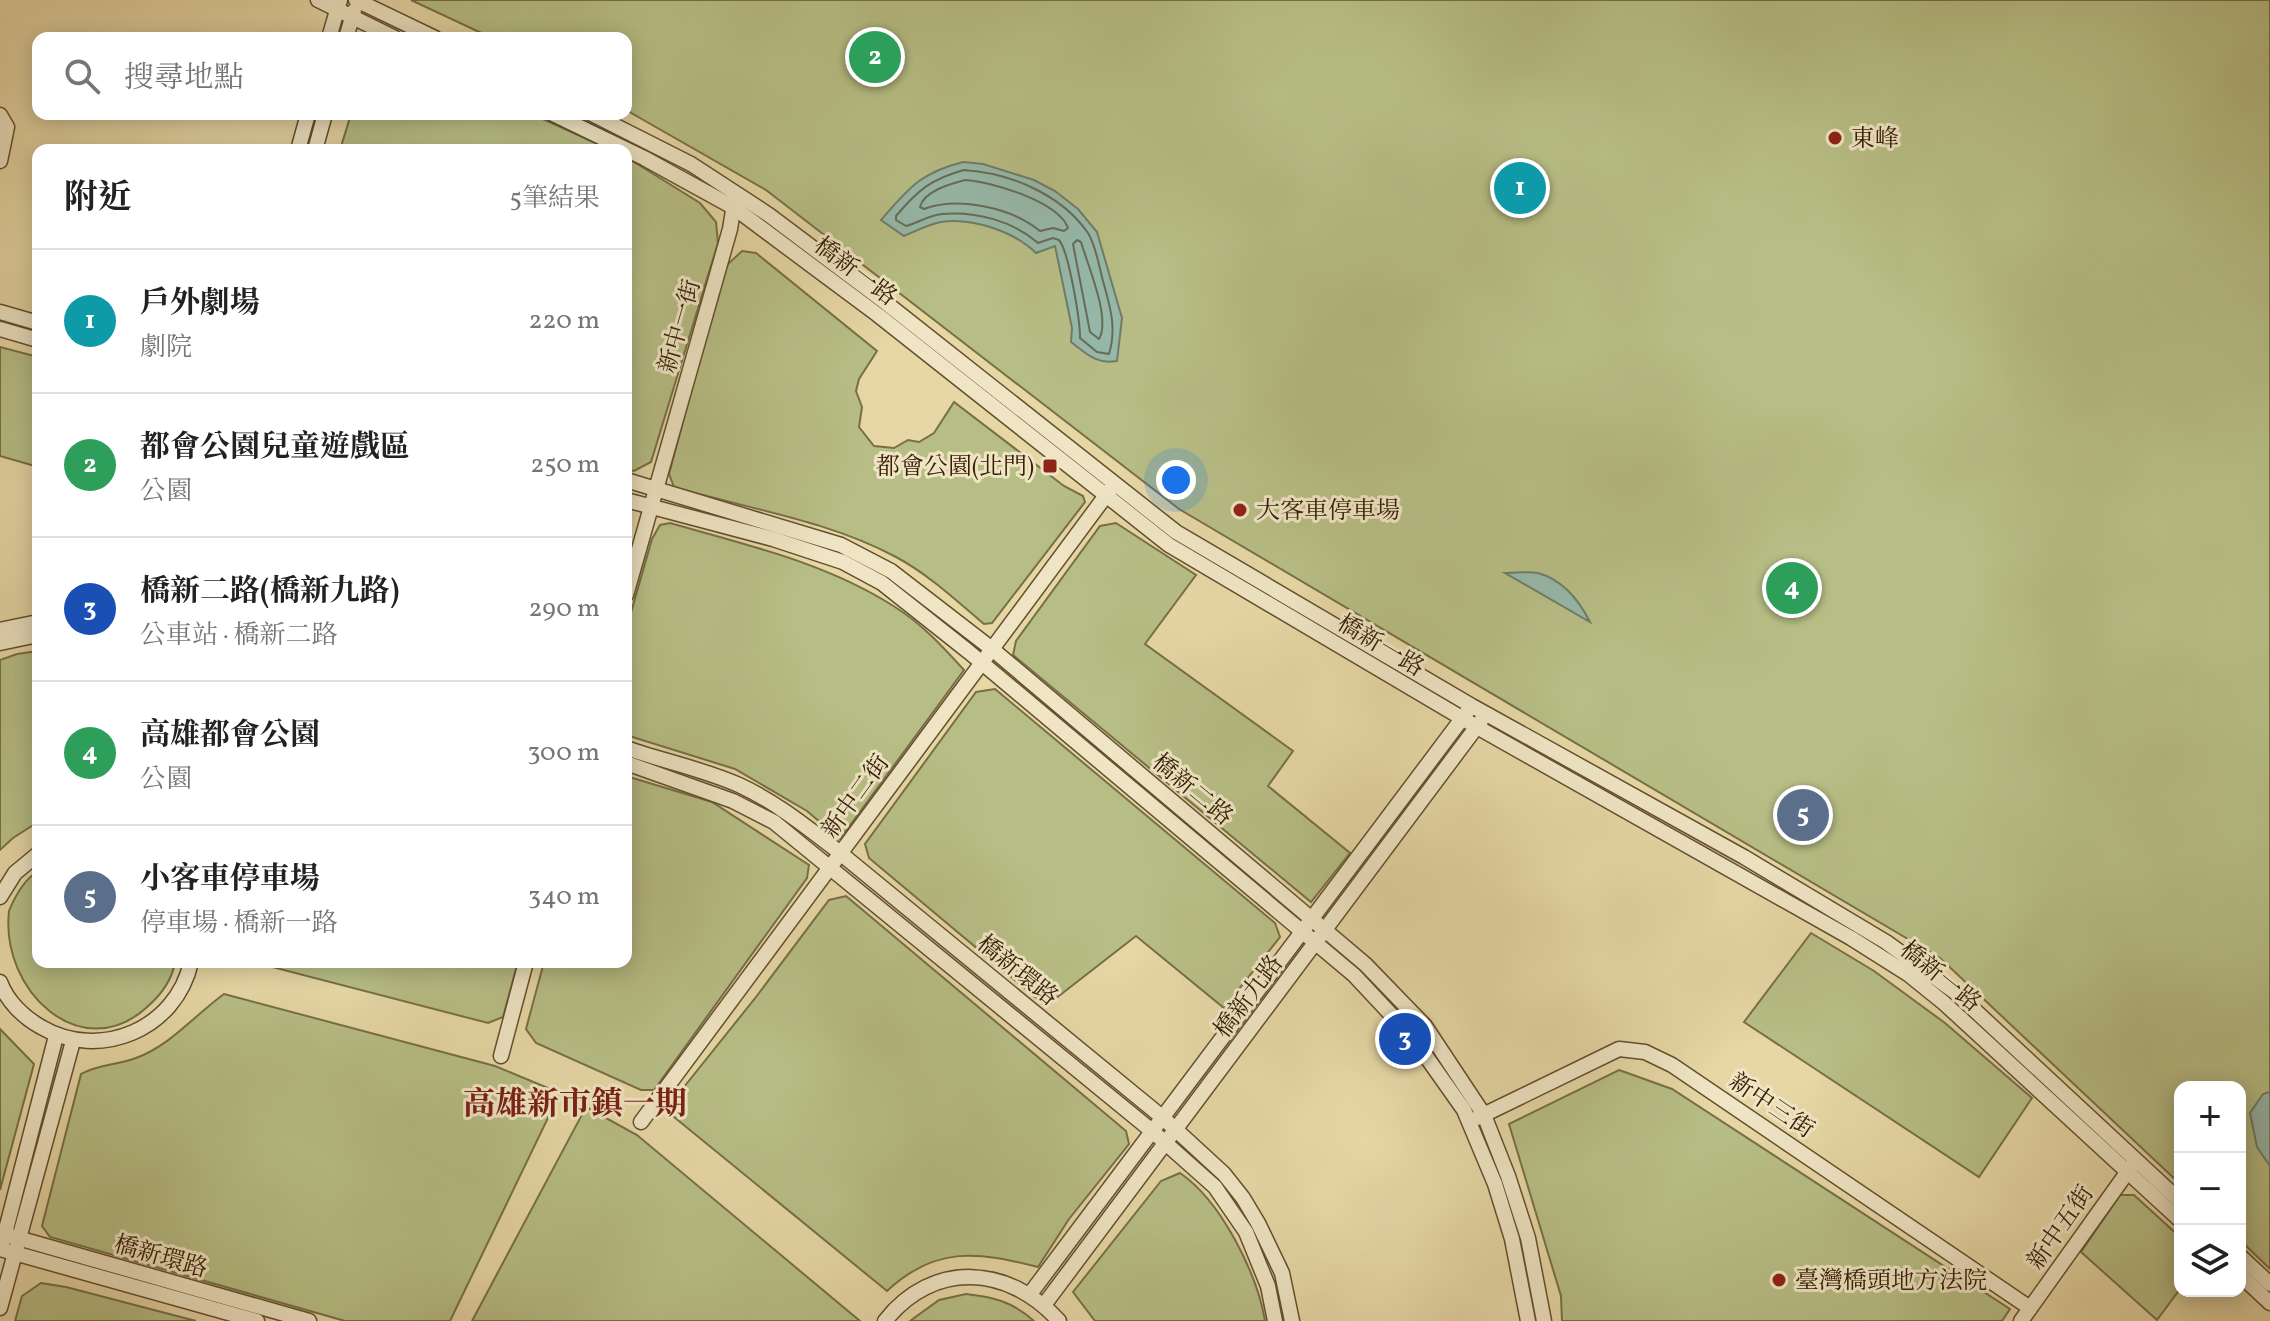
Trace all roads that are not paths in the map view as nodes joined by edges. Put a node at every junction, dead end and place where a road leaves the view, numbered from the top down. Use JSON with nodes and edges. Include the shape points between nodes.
{"nodes":[{"id":1,"x":318,"y":0,"type":"edge"},
{"id":2,"x":357,"y":0,"type":"edge"},
{"id":3,"x":338,"y":5,"type":"edge"},
{"id":4,"x":352,"y":17,"type":"junction"},
{"id":5,"x":331,"y":32,"type":"edge"},
{"id":6,"x":348,"y":32,"type":"edge"},
{"id":7,"x":383,"y":32,"type":"edge"},
{"id":8,"x":423,"y":32,"type":"edge"},
{"id":9,"x":0,"y":115,"type":"edge"},
{"id":10,"x":306,"y":120,"type":"edge"},
{"id":11,"x":323,"y":120,"type":"edge"},
{"id":12,"x":565,"y":120,"type":"edge"},
{"id":13,"x":604,"y":120,"type":"edge"},
{"id":14,"x":300,"y":144,"type":"edge"},
{"id":15,"x":317,"y":144,"type":"edge"},
{"id":16,"x":615,"y":144,"type":"edge"},
{"id":17,"x":632,"y":152,"type":"edge"},
{"id":18,"x":0,"y":161,"type":"edge"},
{"id":19,"x":736,"y":191,"type":"junction"},
{"id":20,"x":733,"y":207,"type":"junction"},
{"id":21,"x":882,"y":309,"type":"junction"},
{"id":22,"x":0,"y":312,"type":"edge"},
{"id":23,"x":32,"y":321,"type":"edge"},
{"id":24,"x":0,"y":329,"type":"edge"},
{"id":25,"x":32,"y":338,"type":"edge"},
{"id":26,"x":632,"y":482,"type":"edge"},
{"id":27,"x":655,"y":488,"type":"junction"},
{"id":28,"x":1110,"y":490,"type":"junction"},
{"id":29,"x":632,"y":502,"type":"edge"},
{"id":30,"x":650,"y":506,"type":"junction"},
{"id":31,"x":632,"y":573,"type":"edge"},
{"id":32,"x":32,"y":623,"type":"edge"},
{"id":33,"x":0,"y":630,"type":"edge"},
{"id":34,"x":32,"y":636,"type":"edge"},
{"id":35,"x":0,"y":643,"type":"edge"},
{"id":36,"x":992,"y":649,"type":"junction"},
{"id":37,"x":982,"y":663,"type":"junction"},
{"id":38,"x":1467,"y":712,"type":"junction"},
{"id":39,"x":1486,"y":714,"type":"junction"},
{"id":40,"x":1477,"y":727,"type":"junction"},
{"id":41,"x":632,"y":750,"type":"edge"},
{"id":42,"x":632,"y":765,"type":"edge"},
{"id":43,"x":840,"y":853,"type":"junction"},
{"id":44,"x":32,"y":859,"type":"edge"},
{"id":45,"x":830,"y":867,"type":"junction"},
{"id":46,"x":0,"y":897,"type":"edge"},
{"id":47,"x":1312,"y":918,"type":"junction"},
{"id":48,"x":1303,"y":931,"type":"junction"},
{"id":49,"x":1321,"y":936,"type":"junction"},
{"id":50,"x":189,"y":968,"type":"edge"},
{"id":51,"x":524,"y":968,"type":"edge"},
{"id":52,"x":0,"y":982,"type":"edge"},
{"id":53,"x":56,"y":1036,"type":"junction"},
{"id":54,"x":73,"y":1041,"type":"junction"},
{"id":55,"x":501,"y":1056,"type":"dead end"},
{"id":56,"x":1484,"y":1115,"type":"junction"},
{"id":57,"x":1162,"y":1117,"type":"junction"},
{"id":58,"x":1470,"y":1121,"type":"junction"},
{"id":59,"x":641,"y":1122,"type":"dead end"},
{"id":60,"x":1176,"y":1129,"type":"junction"},
{"id":61,"x":1152,"y":1131,"type":"junction"},
{"id":62,"x":1165,"y":1143,"type":"junction"},
{"id":63,"x":2132,"y":1166,"type":"junction"},
{"id":64,"x":2174,"y":1197,"type":"edge"},
{"id":65,"x":2174,"y":1213,"type":"edge"},
{"id":66,"x":6,"y":1245,"type":"edge"},
{"id":67,"x":2246,"y":1262,"type":"edge"},
{"id":68,"x":2246,"y":1281,"type":"edge"},
{"id":69,"x":2270,"y":1284,"type":"edge"},
{"id":70,"x":1030,"y":1294,"type":"junction"},
{"id":71,"x":2270,"y":1303,"type":"edge"},
{"id":72,"x":1044,"y":1305,"type":"junction"},
{"id":73,"x":0,"y":1308,"type":"edge"},
{"id":74,"x":2030,"y":1308,"type":"junction"},
{"id":75,"x":257,"y":1321,"type":"edge"},
{"id":76,"x":309,"y":1321,"type":"edge"},
{"id":77,"x":885,"y":1321,"type":"edge"},
{"id":78,"x":1059,"y":1321,"type":"edge"},
{"id":79,"x":1275,"y":1321,"type":"edge"},
{"id":80,"x":1292,"y":1321,"type":"edge"},
{"id":81,"x":1528,"y":1321,"type":"edge"},
{"id":82,"x":1544,"y":1321,"type":"edge"},
{"id":83,"x":2021,"y":1321,"type":"edge"}],
"edges":[{"from":1,"to":3,"type":"street"},
{"from":2,"to":4,"type":"street"},
{"from":2,"to":8,"type":"street"},
{"from":3,"to":4,"type":"street"},
{"from":3,"to":5,"type":"street"},
{"from":4,"to":6,"type":"street"},
{"from":4,"to":7,"type":"street"},
{"from":9,"to":18,"type":"street","via":[[7,127]]},
{"from":10,"to":14,"type":"street"},
{"from":11,"to":15,"type":"street"},
{"from":12,"to":16,"type":"street","name":"橋新一路"},
{"from":13,"to":19,"type":"street","name":"橋新一路"},
{"from":17,"to":20,"type":"street","name":"橋新一路"},
{"from":19,"to":20,"type":"street","name":"新中一街"},
{"from":19,"to":21,"type":"street","name":"橋新一路"},
{"from":20,"to":21,"type":"street","name":"橋新一路"},
{"from":20,"to":27,"type":"street","name":"新中一街"},
{"from":21,"to":28,"type":"street","name":"橋新一路"},
{"from":22,"to":23,"type":"street"},
{"from":24,"to":25,"type":"street"},
{"from":26,"to":27,"type":"street","name":"橋新二路"},
{"from":27,"to":30,"type":"street","name":"新中一街"},
{"from":27,"to":36,"type":"street","name":"橋新二路","via":[[841,545],[891,571]]},
{"from":28,"to":36,"type":"street","name":"新中二街"},
{"from":28,"to":38,"type":"street","name":"橋新一路","via":[[1169,545]]},
{"from":29,"to":30,"type":"street","name":"橋新二路"},
{"from":30,"to":31,"type":"street","name":"新中一街"},
{"from":30,"to":37,"type":"street","name":"橋新二路","via":[[843,562],[890,588]]},
{"from":32,"to":33,"type":"street"},
{"from":34,"to":35,"type":"street"},
{"from":36,"to":37,"type":"street","name":"新中二街"},
{"from":36,"to":47,"type":"street","name":"橋新二路"},
{"from":37,"to":43,"type":"street","name":"新中二街"},
{"from":37,"to":48,"type":"street","name":"橋新二路"},
{"from":38,"to":39,"type":"street","name":"橋新一路"},
{"from":38,"to":40,"type":"street","name":"橋新一路"},
{"from":38,"to":47,"type":"street","name":"橋新九路"},
{"from":39,"to":40,"type":"street","name":"橋新九路"},
{"from":39,"to":63,"type":"street","name":"橋新一路","via":[[1744,857],[1915,961],[1955,992]]},
{"from":40,"to":49,"type":"street","name":"橋新九路"},
{"from":40,"to":63,"type":"street","name":"橋新一路","via":[[1908,974]]},
{"from":41,"to":43,"type":"street","name":"橋新環路","via":[[741,786],[783,809]]},
{"from":42,"to":45,"type":"street","name":"橋新環路","via":[[747,808],[774,822]]},
{"from":43,"to":45,"type":"street","name":"新中二街"},
{"from":43,"to":57,"type":"street","name":"橋新環路"},
{"from":44,"to":46,"type":"street"},
{"from":45,"to":59,"type":"street","name":"新中二街"},
{"from":45,"to":61,"type":"street","name":"橋新環路"},
{"from":47,"to":48,"type":"street","name":"橋新九路"},
{"from":47,"to":49,"type":"street","name":"橋新二路"},
{"from":48,"to":49,"type":"street","name":"橋新二路"},
{"from":48,"to":57,"type":"street","name":"橋新九路"},
{"from":49,"to":56,"type":"street","name":"橋新二路","via":[[1365,964],[1425,1026]]},
{"from":49,"to":58,"type":"street","name":"橋新二路","via":[[1393,1015]]},
{"from":49,"to":60,"type":"street","name":"橋新九路"},
{"from":50,"to":54,"type":"street","via":[[177,998],[157,1020],[131,1035],[103,1042]]},
{"from":51,"to":55,"type":"street"},
{"from":52,"to":53,"type":"street","via":[[26,1018]]},
{"from":53,"to":54,"type":"street"},
{"from":53,"to":66,"type":"street"},
{"from":54,"to":66,"type":"street"},
{"from":56,"to":58,"type":"street","name":"新中三街"},
{"from":56,"to":74,"type":"street","name":"新中三街","via":[[1619,1049],[1645,1052],[1672,1065]]},
{"from":56,"to":82,"type":"street","name":"橋新二路","via":[[1528,1238]]},
{"from":57,"to":60,"type":"street","name":"橋新環路"},
{"from":57,"to":61,"type":"street","name":"橋新九路"},
{"from":58,"to":81,"type":"street","name":"橋新二路","via":[[1512,1239]]},
{"from":60,"to":62,"type":"street","name":"橋新九路"},
{"from":60,"to":80,"type":"street","name":"橋新環路","via":[[1243,1198],[1282,1273]]},
{"from":61,"to":62,"type":"street","name":"橋新環路"},
{"from":61,"to":70,"type":"street","name":"橋新九路"},
{"from":62,"to":72,"type":"street","name":"橋新九路"},
{"from":62,"to":79,"type":"street","name":"橋新環路","via":[[1232,1208],[1268,1286]]},
{"from":63,"to":64,"type":"street","name":"橋新一路"},
{"from":63,"to":65,"type":"street","name":"橋新一路"},
{"from":63,"to":74,"type":"street","name":"新中五街"},
{"from":66,"to":73,"type":"street"},
{"from":66,"to":75,"type":"street","name":"橋新環路"},
{"from":66,"to":76,"type":"street","name":"橋新環路"},
{"from":67,"to":69,"type":"street"},
{"from":68,"to":71,"type":"street"},
{"from":70,"to":72,"type":"street"},
{"from":70,"to":77,"type":"street","via":[[983,1277],[958,1277],[912,1294]]},
{"from":72,"to":78,"type":"street"},
{"from":74,"to":83,"type":"street","name":"新中五街"}]}
